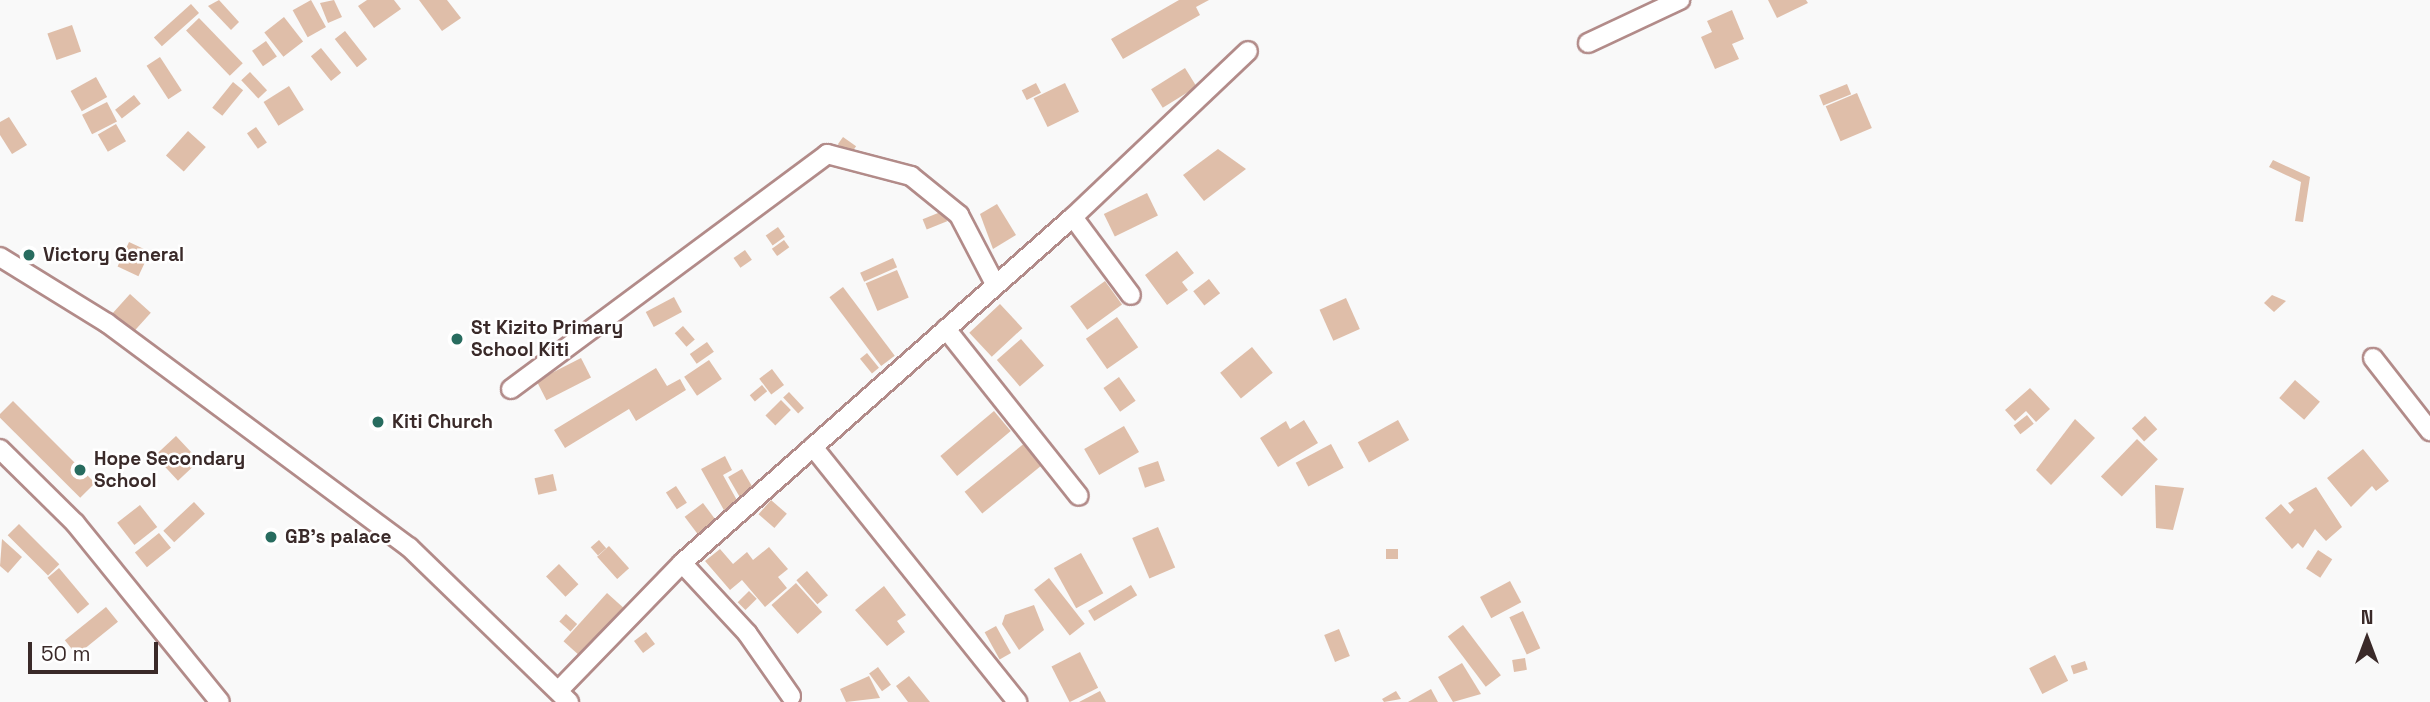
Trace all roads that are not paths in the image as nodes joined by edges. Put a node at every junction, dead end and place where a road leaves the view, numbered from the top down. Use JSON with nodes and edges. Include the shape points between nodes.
{"nodes":[{"id":1,"x":1680,"y":0,"type":"edge"},
{"id":2,"x":1588,"y":43,"type":"dead end"},
{"id":3,"x":1248,"y":51,"type":"dead end"},
{"id":4,"x":1073,"y":217,"type":"junction"},
{"id":5,"x":0,"y":257,"type":"edge"},
{"id":6,"x":995,"y":284,"type":"junction"},
{"id":7,"x":1132,"y":295,"type":"dead end"},
{"id":8,"x":946,"y":329,"type":"junction"},
{"id":9,"x":2373,"y":358,"type":"dead end"},
{"id":10,"x":511,"y":389,"type":"dead end"},
{"id":11,"x":2430,"y":431,"type":"edge"},
{"id":12,"x":813,"y":447,"type":"junction"},
{"id":13,"x":0,"y":449,"type":"edge"},
{"id":14,"x":1079,"y":496,"type":"dead end"},
{"id":15,"x":682,"y":563,"type":"junction"},
{"id":16,"x":564,"y":696,"type":"edge"},
{"id":17,"x":791,"y":696,"type":"dead end"},
{"id":18,"x":220,"y":702,"type":"edge"},
{"id":19,"x":1017,"y":702,"type":"edge"}],
"edges":[{"from":1,"to":2,"type":"street"},
{"from":3,"to":4,"type":"street"},
{"from":4,"to":6,"type":"street"},
{"from":4,"to":7,"type":"street"},
{"from":5,"to":16,"type":"street","via":[[107,323],[409,547]]},
{"from":6,"to":8,"type":"street"},
{"from":6,"to":10,"type":"street","via":[[959,215],[911,176],[827,154]]},
{"from":8,"to":12,"type":"street"},
{"from":8,"to":14,"type":"street"},
{"from":9,"to":11,"type":"street"},
{"from":12,"to":15,"type":"street"},
{"from":12,"to":19,"type":"street"},
{"from":13,"to":18,"type":"street","via":[[75,523]]},
{"from":15,"to":16,"type":"street"},
{"from":15,"to":17,"type":"street","via":[[747,633]]}]}
